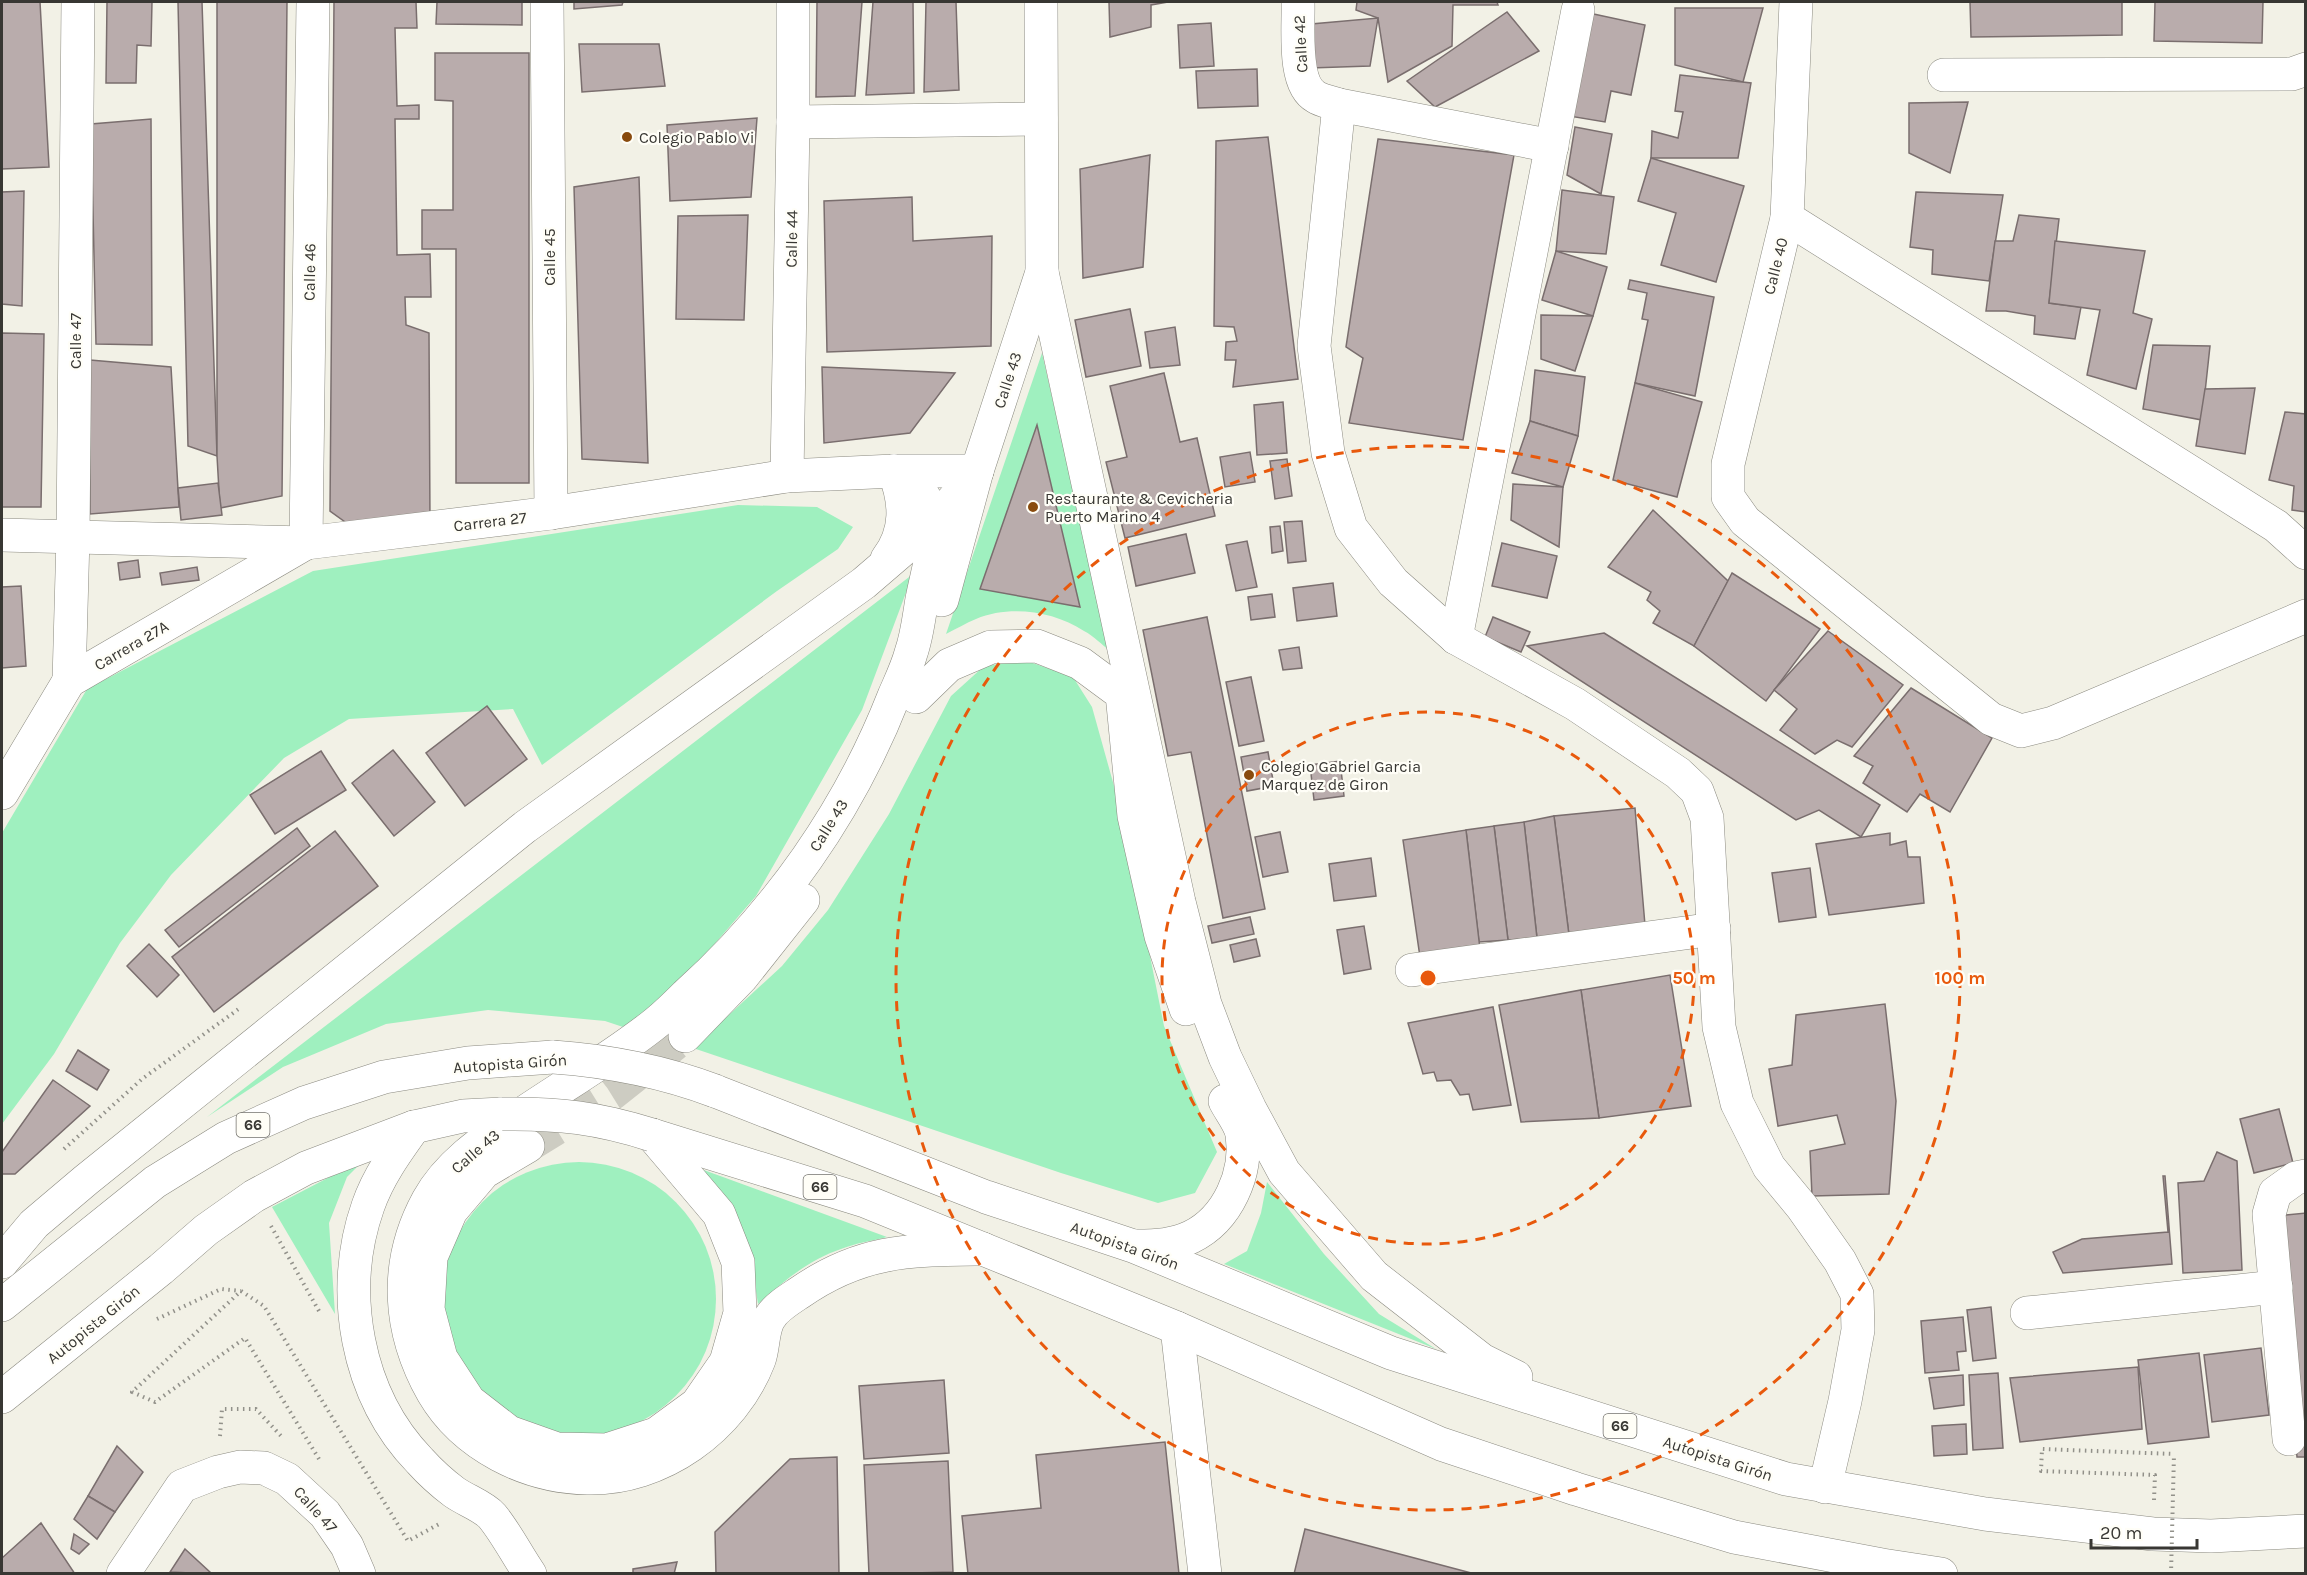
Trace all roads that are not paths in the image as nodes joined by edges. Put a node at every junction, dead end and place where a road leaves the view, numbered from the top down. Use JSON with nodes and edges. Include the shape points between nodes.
{"nodes":[{"id":1,"x":78,"y":2,"type":"edge"},
{"id":2,"x":313,"y":2,"type":"edge"},
{"id":3,"x":547,"y":2,"type":"edge"},
{"id":4,"x":793,"y":2,"type":"edge"},
{"id":5,"x":1041,"y":2,"type":"edge"},
{"id":6,"x":1298,"y":2,"type":"edge"},
{"id":7,"x":1796,"y":2,"type":"edge"},
{"id":8,"x":1578,"y":10,"type":"dead end"},
{"id":9,"x":2306,"y":69,"type":"edge"},
{"id":10,"x":1944,"y":75,"type":"dead end"},
{"id":11,"x":1339,"y":105,"type":"junction"},
{"id":12,"x":1041,"y":119,"type":"junction"},
{"id":13,"x":793,"y":122,"type":"junction"},
{"id":14,"x":1552,"y":146,"type":"junction"},
{"id":15,"x":1787,"y":218,"type":"junction"},
{"id":16,"x":1042,"y":272,"type":"junction"},
{"id":17,"x":894,"y":471,"type":"junction"},
{"id":18,"x":977,"y":471,"type":"junction"},
{"id":19,"x":788,"y":476,"type":"junction"},
{"id":20,"x":551,"y":513,"type":"junction"},
{"id":21,"x":935,"y":522,"type":"junction"},
{"id":22,"x":2,"y":535,"type":"edge"},
{"id":23,"x":73,"y":537,"type":"junction"},
{"id":24,"x":306,"y":543,"type":"junction"},
{"id":25,"x":2306,"y":553,"type":"edge"},
{"id":26,"x":882,"y":566,"type":"junction"},
{"id":27,"x":2306,"y":616,"type":"edge"},
{"id":28,"x":1456,"y":638,"type":"junction"},
{"id":29,"x":69,"y":681,"type":"junction"},
{"id":30,"x":916,"y":697,"type":"junction"},
{"id":31,"x":2,"y":793,"type":"edge"},
{"id":32,"x":1714,"y":930,"type":"junction"},
{"id":33,"x":1412,"y":970,"type":"dead end"},
{"id":34,"x":685,"y":1036,"type":"tunnel mouth"},
{"id":35,"x":414,"y":1127,"type":"junction"},
{"id":36,"x":652,"y":1135,"type":"junction"},
{"id":37,"x":528,"y":1146,"type":"tunnel mouth"},
{"id":38,"x":2306,"y":1176,"type":"edge"},
{"id":39,"x":1133,"y":1246,"type":"junction"},
{"id":40,"x":983,"y":1250,"type":"junction"},
{"id":41,"x":2,"y":1262,"type":"edge"},
{"id":42,"x":2276,"y":1287,"type":"junction"},
{"id":43,"x":2,"y":1305,"type":"edge"},
{"id":44,"x":2027,"y":1313,"type":"dead end"},
{"id":45,"x":1177,"y":1328,"type":"junction"},
{"id":46,"x":2,"y":1396,"type":"edge"},
{"id":47,"x":1604,"y":1421,"type":"junction"},
{"id":48,"x":2289,"y":1440,"type":"dead end"},
{"id":49,"x":1825,"y":1487,"type":"junction"},
{"id":50,"x":2306,"y":1531,"type":"edge"},
{"id":51,"x":123,"y":1574,"type":"edge"},
{"id":52,"x":359,"y":1574,"type":"edge"},
{"id":53,"x":530,"y":1574,"type":"edge"},
{"id":54,"x":1205,"y":1574,"type":"edge"},
{"id":55,"x":1941,"y":1574,"type":"edge"}],
"edges":[{"from":1,"to":23,"type":"main road","name":"Calle 47"},
{"from":2,"to":24,"type":"main road","name":"Calle 46"},
{"from":3,"to":20,"type":"main road","name":"Calle 45"},
{"from":4,"to":13,"type":"main road","name":"Calle 44"},
{"from":5,"to":12,"type":"main road","name":"Calle 43"},
{"from":6,"to":11,"type":"main road","name":"Calle 42","via":[[1299,68],[1304,86],[1315,97]]},
{"from":7,"to":15,"type":"main road","name":"Calle 40"},
{"from":8,"to":14,"type":"main road"},
{"from":9,"to":10,"type":"main road","via":[[2292,74]]},
{"from":11,"to":14,"type":"main road"},
{"from":11,"to":28,"type":"main road","via":[[1314,346],[1328,453],[1351,528],[1393,582]]},
{"from":12,"to":13,"type":"main road"},
{"from":12,"to":16,"type":"main road","name":"Calle 43"},
{"from":13,"to":19,"type":"main road","name":"Calle 44"},
{"from":14,"to":28,"type":"main road"},
{"from":15,"to":25,"type":"main road","via":[[2276,526]]},
{"from":15,"to":27,"type":"main road","name":"Calle 40","via":[[1728,464],[1728,497],[1745,521],[1991,719],[2020,731],[2053,723]]},
{"from":16,"to":18,"type":"main road","name":"Calle 43"},
{"from":16,"to":47,"type":"main road","via":[[1179,902],[1205,1004],[1250,1109],[1284,1172],[1374,1276],[1482,1360]]},
{"from":17,"to":18,"type":"main road","name":"Carrera 27"},
{"from":17,"to":19,"type":"main road","name":"Carrera 27"},
{"from":17,"to":21,"type":"main road","via":[[914,483],[928,501]]},
{"from":17,"to":26,"type":"main road","via":[[904,510],[902,531]]},
{"from":18,"to":21,"type":"main road"},
{"from":18,"to":30,"type":"main road","name":"Calle 43"},
{"from":19,"to":20,"type":"main road","name":"Carrera 27"},
{"from":20,"to":24,"type":"main road","name":"Carrera 27"},
{"from":21,"to":26,"type":"main road"},
{"from":21,"to":40,"type":"main road","name":"Calle 43","via":[[912,652],[878,738],[834,819],[781,895],[721,964],[652,1026],[456,1163],[429,1198],[412,1238],[404,1281],[406,1324],[418,1366],[440,1404],[470,1436],[506,1460],[548,1474],[591,1479],[634,1472],[674,1457],[709,1432],[739,1399],[759,1360],[769,1318],[815,1282],[868,1258],[896,1252]]},
{"from":22,"to":23,"type":"main road","name":"Carrera 27"},
{"from":23,"to":24,"type":"main road","name":"Carrera 27"},
{"from":23,"to":29,"type":"main road","name":"Calle 47"},
{"from":24,"to":29,"type":"main road","name":"Carrera 27A"},
{"from":26,"to":41,"type":"main road","via":[[864,583],[525,827],[86,1180],[34,1224]]},
{"from":28,"to":32,"type":"main road","via":[[1575,704],[1678,773],[1697,791],[1707,818]]},
{"from":29,"to":31,"type":"main road","name":"Carrera 27A"},
{"from":30,"to":34,"type":"main road","name":"Calle 43","via":[[882,772],[794,913],[742,977]]},
{"from":30,"to":39,"type":"main road","via":[[949,665],[991,647],[1037,646],[1080,663],[1122,694],[1134,816],[1161,936],[1201,1052],[1241,1132],[1243,1163],[1234,1193],[1217,1218],[1192,1236],[1164,1246]]},
{"from":32,"to":33,"type":"main road"},
{"from":32,"to":49,"type":"main road","via":[[1719,1027],[1737,1103],[1769,1167],[1840,1261],[1857,1294],[1858,1330]]},
{"from":35,"to":36,"type":"main road","name":"Autopista Girón","number":"66","bridge":true,"via":[[463,1116],[540,1113],[578,1116]]},
{"from":35,"to":46,"type":"main road","name":"Autopista Girón","number":"66","via":[[306,1168],[254,1196],[206,1230]]},
{"from":35,"to":53,"type":"main road","via":[[387,1164],[368,1205],[356,1249],[353,1294],[358,1340],[371,1383],[391,1424],[419,1460],[452,1491],[491,1515]]},
{"from":36,"to":37,"type":"main road","name":"Calle 43","via":[[719,1214],[738,1262],[740,1313],[726,1362],[696,1404],[656,1434],[607,1450],[557,1449],[508,1432],[469,1401],[441,1358],[430,1319],[431,1257],[451,1211],[484,1172]]},
{"from":36,"to":40,"type":"main road","name":"Autopista Girón","number":"66","via":[[865,1201]]},
{"from":38,"to":42,"type":"main road","via":[[2296,1178],[2275,1193],[2270,1214]]},
{"from":39,"to":43,"type":"main road","name":"Autopista Girón","number":"66","bridge":true,"via":[[986,1197],[676,1076],[594,1060],[553,1057],[468,1063],[384,1077],[304,1103],[226,1138],[155,1182]]},
{"from":39,"to":47,"type":"main road","name":"Autopista Girón","number":"66","via":[[1391,1353]]},
{"from":40,"to":45,"type":"main road","name":"Autopista Girón","number":"66"},
{"from":42,"to":44,"type":"main road"},
{"from":42,"to":48,"type":"main road"},
{"from":45,"to":54,"type":"main road"},
{"from":45,"to":55,"type":"main road","name":"Autopista Girón","number":"66","via":[[1442,1444],[1564,1485],[1734,1537]]},
{"from":47,"to":49,"type":"main road","name":"Autopista Girón","number":"66","via":[[1786,1479]]},
{"from":49,"to":50,"type":"main road","name":"Autopista Girón","number":"66","via":[[1985,1514],[2153,1534],[2211,1536]]},
{"from":51,"to":52,"type":"main road","name":"Calle 47","via":[[182,1486],[240,1467],[264,1468],[287,1479],[325,1514]]}]}
